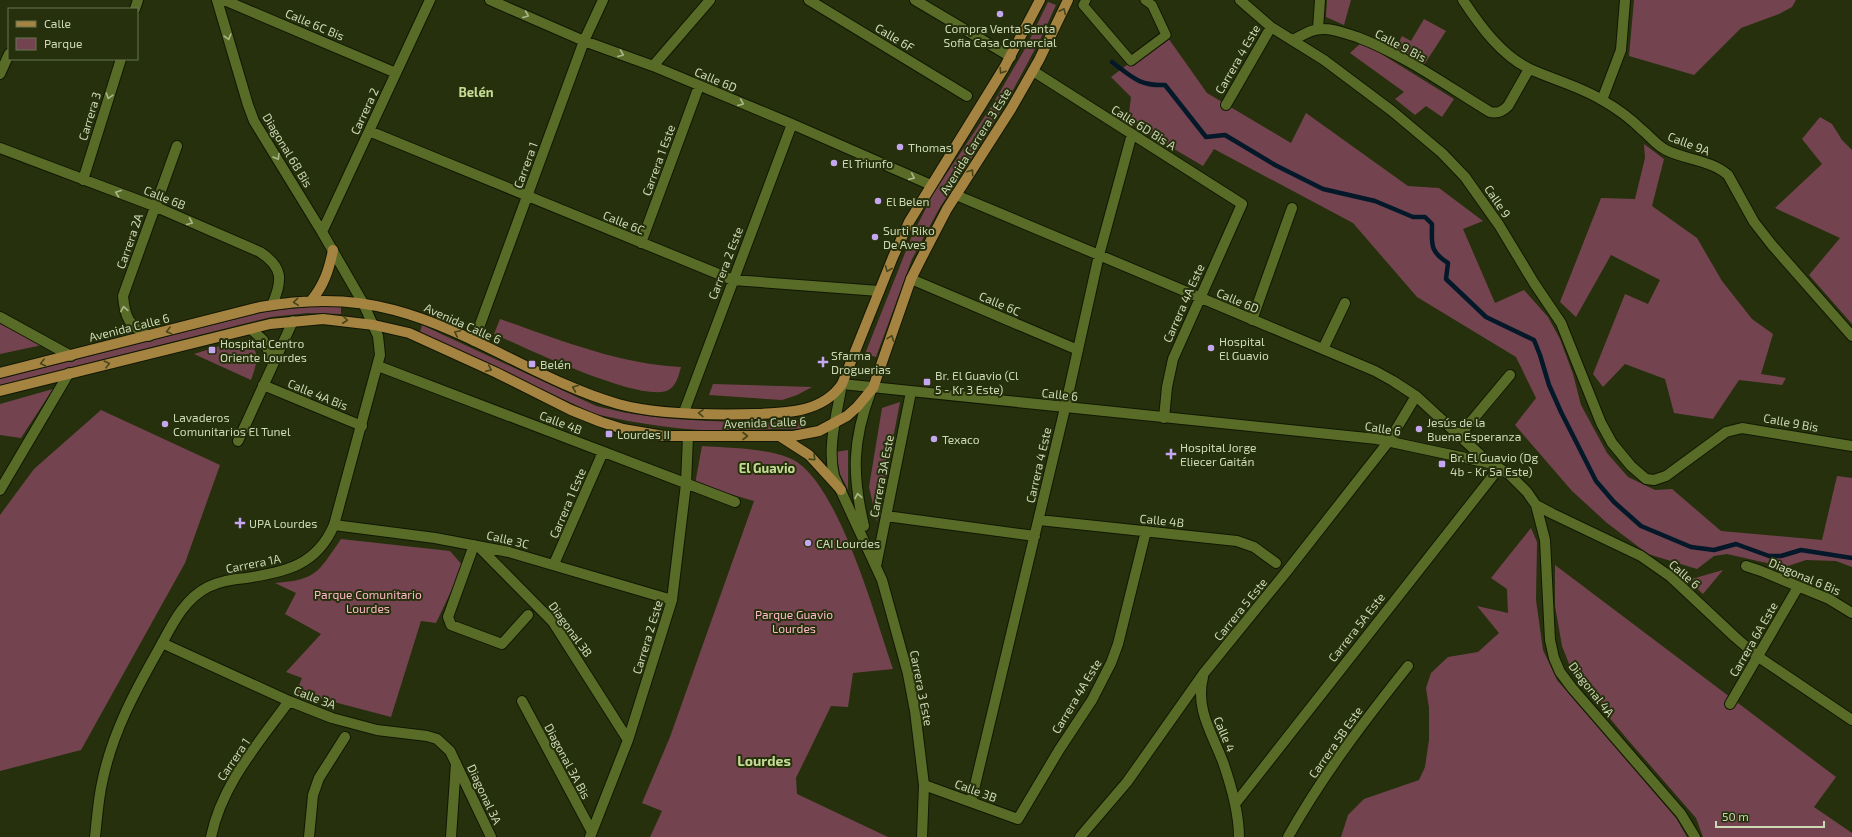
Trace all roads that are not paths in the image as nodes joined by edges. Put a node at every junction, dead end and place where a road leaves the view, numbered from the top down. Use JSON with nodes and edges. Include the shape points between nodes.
{"nodes":[{"id":1,"x":217,"y":0,"type":"edge"},
{"id":2,"x":224,"y":0,"type":"edge"},
{"id":3,"x":430,"y":0,"type":"edge"},
{"id":4,"x":490,"y":0,"type":"edge"},
{"id":5,"x":603,"y":0,"type":"edge"},
{"id":6,"x":710,"y":0,"type":"edge"},
{"id":7,"x":809,"y":0,"type":"edge"},
{"id":8,"x":915,"y":0,"type":"edge"},
{"id":9,"x":1040,"y":0,"type":"edge"},
{"id":10,"x":1068,"y":0,"type":"edge"},
{"id":11,"x":1086,"y":0,"type":"edge"},
{"id":12,"x":1145,"y":0,"type":"edge"},
{"id":13,"x":1240,"y":0,"type":"edge"},
{"id":14,"x":1320,"y":0,"type":"edge"},
{"id":15,"x":1463,"y":0,"type":"edge"},
{"id":16,"x":1625,"y":0,"type":"edge"},
{"id":17,"x":1271,"y":27,"type":"junction"},
{"id":18,"x":1318,"y":29,"type":"junction"},
{"id":19,"x":1293,"y":40,"type":"junction"},
{"id":20,"x":584,"y":41,"type":"junction"},
{"id":21,"x":8,"y":56,"type":"edge"},
{"id":22,"x":1010,"y":57,"type":"junction"},
{"id":23,"x":121,"y":60,"type":"edge"},
{"id":24,"x":653,"y":66,"type":"junction"},
{"id":25,"x":1530,"y":69,"type":"junction"},
{"id":26,"x":1033,"y":71,"type":"junction"},
{"id":27,"x":396,"y":73,"type":"junction"},
{"id":28,"x":0,"y":74,"type":"edge"},
{"id":29,"x":699,"y":86,"type":"junction"},
{"id":30,"x":967,"y":96,"type":"dead end"},
{"id":31,"x":1602,"y":100,"type":"junction"},
{"id":32,"x":1226,"y":105,"type":"dead end"},
{"id":33,"x":792,"y":124,"type":"junction"},
{"id":34,"x":369,"y":131,"type":"junction"},
{"id":35,"x":1132,"y":134,"type":"junction"},
{"id":36,"x":177,"y":146,"type":"dead end"},
{"id":37,"x":0,"y":148,"type":"edge"},
{"id":38,"x":83,"y":180,"type":"junction"},
{"id":39,"x":931,"y":185,"type":"junction"},
{"id":40,"x":956,"y":195,"type":"junction"},
{"id":41,"x":527,"y":196,"type":"junction"},
{"id":42,"x":1242,"y":204,"type":"joint"},
{"id":43,"x":154,"y":206,"type":"junction"},
{"id":44,"x":1292,"y":208,"type":"dead end"},
{"id":45,"x":322,"y":232,"type":"junction"},
{"id":46,"x":641,"y":243,"type":"junction"},
{"id":47,"x":333,"y":250,"type":"junction"},
{"id":48,"x":1099,"y":256,"type":"junction"},
{"id":49,"x":912,"y":279,"type":"junction"},
{"id":50,"x":733,"y":280,"type":"junction"},
{"id":51,"x":879,"y":291,"type":"junction"},
{"id":52,"x":1200,"y":298,"type":"junction"},
{"id":53,"x":311,"y":300,"type":"junction"},
{"id":54,"x":363,"y":303,"type":"junction"},
{"id":55,"x":1345,"y":303,"type":"dead end"},
{"id":56,"x":272,"y":305,"type":"junction"},
{"id":57,"x":0,"y":317,"type":"edge"},
{"id":58,"x":1252,"y":320,"type":"junction"},
{"id":59,"x":293,"y":321,"type":"junction"},
{"id":60,"x":374,"y":325,"type":"junction"},
{"id":61,"x":251,"y":329,"type":"junction"},
{"id":62,"x":149,"y":336,"type":"junction"},
{"id":63,"x":1852,"y":336,"type":"edge"},
{"id":64,"x":474,"y":341,"type":"junction"},
{"id":65,"x":1323,"y":349,"type":"junction"},
{"id":66,"x":1078,"y":350,"type":"junction"},
{"id":67,"x":71,"y":356,"type":"junction"},
{"id":68,"x":274,"y":362,"type":"junction"},
{"id":69,"x":378,"y":366,"type":"junction"},
{"id":70,"x":0,"y":373,"type":"edge"},
{"id":71,"x":69,"y":373,"type":"junction"},
{"id":72,"x":1510,"y":375,"type":"dead end"},
{"id":73,"x":842,"y":384,"type":"junction"},
{"id":74,"x":263,"y":385,"type":"junction"},
{"id":75,"x":873,"y":388,"type":"junction"},
{"id":76,"x":0,"y":391,"type":"edge"},
{"id":77,"x":911,"y":392,"type":"junction"},
{"id":78,"x":1416,"y":396,"type":"junction"},
{"id":79,"x":1065,"y":408,"type":"junction"},
{"id":80,"x":684,"y":412,"type":"junction"},
{"id":81,"x":1164,"y":418,"type":"junction"},
{"id":82,"x":836,"y":423,"type":"junction"},
{"id":83,"x":362,"y":426,"type":"junction"},
{"id":84,"x":1726,"y":432,"type":"joint"},
{"id":85,"x":688,"y":436,"type":"junction"},
{"id":86,"x":1459,"y":436,"type":"junction"},
{"id":87,"x":781,"y":437,"type":"junction"},
{"id":88,"x":238,"y":441,"type":"dead end"},
{"id":89,"x":1389,"y":441,"type":"junction"},
{"id":90,"x":1852,"y":446,"type":"edge"},
{"id":91,"x":603,"y":452,"type":"junction"},
{"id":92,"x":1489,"y":463,"type":"junction"},
{"id":93,"x":1499,"y":468,"type":"junction"},
{"id":94,"x":686,"y":484,"type":"junction"},
{"id":95,"x":0,"y":490,"type":"edge"},
{"id":96,"x":841,"y":490,"type":"junction"},
{"id":97,"x":735,"y":502,"type":"dead end"},
{"id":98,"x":1536,"y":505,"type":"junction"},
{"id":99,"x":886,"y":516,"type":"junction"},
{"id":100,"x":1039,"y":520,"type":"junction"},
{"id":101,"x":334,"y":525,"type":"junction"},
{"id":102,"x":1146,"y":531,"type":"junction"},
{"id":103,"x":1035,"y":536,"type":"junction"},
{"id":104,"x":476,"y":545,"type":"junction"},
{"id":105,"x":869,"y":548,"type":"junction"},
{"id":106,"x":1276,"y":563,"type":"dead end"},
{"id":107,"x":554,"y":564,"type":"junction"},
{"id":108,"x":876,"y":566,"type":"junction"},
{"id":109,"x":1746,"y":566,"type":"dead end"},
{"id":110,"x":1798,"y":587,"type":"junction"},
{"id":111,"x":672,"y":600,"type":"junction"},
{"id":112,"x":1852,"y":613,"type":"edge"},
{"id":113,"x":528,"y":615,"type":"dead end"},
{"id":114,"x":162,"y":643,"type":"junction"},
{"id":115,"x":1757,"y":656,"type":"junction"},
{"id":116,"x":1408,"y":666,"type":"dead end"},
{"id":117,"x":1204,"y":673,"type":"junction"},
{"id":118,"x":289,"y":701,"type":"junction"},
{"id":119,"x":522,"y":701,"type":"dead end"},
{"id":120,"x":1730,"y":704,"type":"dead end"},
{"id":121,"x":1852,"y":720,"type":"edge"},
{"id":122,"x":345,"y":736,"type":"dead end"},
{"id":123,"x":628,"y":740,"type":"junction"},
{"id":124,"x":456,"y":762,"type":"junction"},
{"id":125,"x":924,"y":785,"type":"junction"},
{"id":126,"x":971,"y":802,"type":"junction"},
{"id":127,"x":1235,"y":804,"type":"junction"},
{"id":128,"x":1018,"y":819,"type":"joint"},
{"id":129,"x":591,"y":835,"type":"edge"},
{"id":130,"x":95,"y":837,"type":"edge"},
{"id":131,"x":211,"y":837,"type":"edge"},
{"id":132,"x":309,"y":837,"type":"edge"},
{"id":133,"x":451,"y":837,"type":"edge"},
{"id":134,"x":491,"y":837,"type":"edge"},
{"id":135,"x":922,"y":837,"type":"edge"},
{"id":136,"x":1080,"y":837,"type":"edge"},
{"id":137,"x":1239,"y":837,"type":"edge"},
{"id":138,"x":1288,"y":837,"type":"edge"},
{"id":139,"x":1695,"y":837,"type":"edge"}],
"edges":[{"from":1,"to":45,"type":"street","name":"Diagonal 6B Bis","one_way":true,"via":[[254,121]]},
{"from":2,"to":27,"type":"street","name":"Calle 6C Bis"},
{"from":3,"to":27,"type":"street","name":"Carrera 2"},
{"from":4,"to":20,"type":"street","name":"Calle 6D","one_way":true},
{"from":5,"to":20,"type":"street","name":"Carrera 1"},
{"from":6,"to":24,"type":"street"},
{"from":7,"to":30,"type":"street","name":"Calle 6F"},
{"from":8,"to":22,"type":"street"},
{"from":9,"to":22,"type":"main road","name":"Avenida Carrera 3 Este"},
{"from":26,"to":10,"type":"main road","name":"Avenida Carrera 3 Este","one_way":true},
{"from":11,"to":12,"type":"street","via":[[1083,5],[1131,62],[1166,35],[1152,5]]},
{"from":13,"to":17,"type":"street","name":"Calle 9"},
{"from":14,"to":18,"type":"street"},
{"from":15,"to":25,"type":"street","name":"Calle 9A","via":[[1499,46]]},
{"from":16,"to":31,"type":"street","via":[[1621,50]]},
{"from":17,"to":19,"type":"street","name":"Calle 9"},
{"from":17,"to":32,"type":"street","name":"Carrera 4 Este"},
{"from":18,"to":19,"type":"street"},
{"from":18,"to":25,"type":"street","name":"Calle 9 Bis","via":[[1341,32],[1384,49],[1490,112],[1499,112],[1508,106]]},
{"from":19,"to":84,"type":"street","name":"Calle 9","via":[[1392,111],[1442,153],[1465,177],[1499,225],[1561,323],[1601,423],[1612,443],[1642,476],[1654,480],[1666,476]]},
{"from":20,"to":24,"type":"street","name":"Calle 6D","one_way":true},
{"from":20,"to":41,"type":"street","name":"Carrera 1"},
{"from":21,"to":28,"type":"street"},
{"from":22,"to":39,"type":"main road","name":"Avenida Carrera 3 Este","one_way":true},
{"from":23,"to":38,"type":"street","name":"Carrera 3","one_way":true},
{"from":24,"to":29,"type":"street","name":"Calle 6D"},
{"from":25,"to":31,"type":"street","name":"Calle 9A","via":[[1582,88]]},
{"from":26,"to":35,"type":"street","name":"Calle 6D Bis A"},
{"from":40,"to":26,"type":"main road","name":"Avenida Carrera 3 Este","one_way":true,"via":[[1001,127]]},
{"from":27,"to":34,"type":"street","name":"Carrera 2"},
{"from":29,"to":33,"type":"street","name":"Calle 6D","one_way":true},
{"from":29,"to":46,"type":"street","name":"Carrera 1 Este"},
{"from":31,"to":63,"type":"street","name":"Calle 9A","via":[[1636,124],[1666,150],[1707,163],[1728,175],[1754,222]]},
{"from":33,"to":39,"type":"street","name":"Calle 6D","one_way":true},
{"from":33,"to":50,"type":"street","name":"Carrera 2 Este"},
{"from":34,"to":41,"type":"street","name":"Calle 6C"},
{"from":34,"to":45,"type":"street","name":"Carrera 2"},
{"from":35,"to":42,"type":"street","name":"Calle 6D Bis A"},
{"from":35,"to":48,"type":"street","name":"Carrera 4 Este"},
{"from":36,"to":43,"type":"street","name":"Carrera 2A"},
{"from":37,"to":38,"type":"street","name":"Calle 6B"},
{"from":43,"to":38,"type":"street","name":"Calle 6B","one_way":true},
{"from":39,"to":51,"type":"main road","name":"Avenida Carrera 3 Este","one_way":true,"via":[[909,222]]},
{"from":40,"to":48,"type":"street","name":"Calle 6D"},
{"from":40,"to":49,"type":"main road","name":"Avenida Carrera 3 Este","via":[[929,242]]},
{"from":41,"to":46,"type":"street","name":"Calle 6C"},
{"from":41,"to":64,"type":"street","name":"Carrera 1"},
{"from":42,"to":52,"type":"street","name":"Carrera 4A Este"},
{"from":43,"to":56,"type":"street","name":"Calle 6B","one_way":true,"via":[[269,258],[277,266],[280,275]]},
{"from":62,"to":43,"type":"street","name":"Carrera 2A","one_way":true,"via":[[127,318],[123,296]]},
{"from":44,"to":58,"type":"street"},
{"from":45,"to":47,"type":"street","name":"Diagonal 6B Bis"},
{"from":46,"to":50,"type":"street","name":"Calle 6C"},
{"from":47,"to":53,"type":"main road","via":[[324,283]]},
{"from":47,"to":54,"type":"street","name":"Diagonal 6B Bis"},
{"from":48,"to":52,"type":"street","name":"Calle 6D"},
{"from":48,"to":66,"type":"street","name":"Carrera 4 Este"},
{"from":49,"to":66,"type":"street","name":"Calle 6C"},
{"from":75,"to":49,"type":"main road","name":"Avenida Carrera 3 Este","one_way":true},
{"from":50,"to":51,"type":"street","name":"Calle 6C"},
{"from":50,"to":80,"type":"street","name":"Carrera 2 Este"},
{"from":51,"to":73,"type":"main road","name":"Avenida Carrera 3 Este"},
{"from":52,"to":58,"type":"street","name":"Calle 6D"},
{"from":52,"to":81,"type":"street","name":"Carrera 4A Este","via":[[1172,359]]},
{"from":53,"to":54,"type":"main road","name":"Avenida Calle 6"},
{"from":53,"to":56,"type":"main road","name":"Avenida Calle 6","one_way":true},
{"from":54,"to":60,"type":"street","name":"Carrera 1A"},
{"from":64,"to":54,"type":"main road","name":"Avenida Calle 6","one_way":true,"via":[[413,315]]},
{"from":55,"to":65,"type":"street"},
{"from":56,"to":62,"type":"main road","name":"Avenida Calle 6","one_way":true},
{"from":57,"to":67,"type":"street"},
{"from":58,"to":65,"type":"street","name":"Calle 6D"},
{"from":59,"to":60,"type":"main road","name":"Avenida Calle 6","one_way":true,"via":[[324,319]]},
{"from":59,"to":61,"type":"main road","name":"Avenida Calle 6"},
{"from":59,"to":68,"type":"street"},
{"from":60,"to":69,"type":"street","name":"Carrera 1A","via":[[380,345]]},
{"from":60,"to":85,"type":"main road","name":"Avenida Calle 6","one_way":true,"via":[[424,339],[601,422],[638,432]]},
{"from":61,"to":68,"type":"street","via":[[263,340]]},
{"from":71,"to":61,"type":"main road","name":"Avenida Calle 6","one_way":true},
{"from":62,"to":67,"type":"main road","name":"Avenida Calle 6"},
{"from":80,"to":64,"type":"main road","name":"Avenida Calle 6","one_way":true,"via":[[634,408],[600,398]]},
{"from":65,"to":78,"type":"street","name":"Calle 6D","via":[[1387,377]]},
{"from":66,"to":79,"type":"street","name":"Carrera 4 Este"},
{"from":67,"to":70,"type":"main road","name":"Avenida Calle 6","one_way":true},
{"from":68,"to":74,"type":"street"},
{"from":69,"to":83,"type":"street","name":"Carrera 1A"},
{"from":69,"to":91,"type":"street","name":"Calle 4B"},
{"from":71,"to":76,"type":"main road","name":"Avenida Calle 6"},
{"from":71,"to":95,"type":"street"},
{"from":72,"to":86,"type":"street"},
{"from":73,"to":75,"type":"street"},
{"from":73,"to":80,"type":"main road","name":"Avenida Calle 6","one_way":true,"via":[[837,392],[823,403],[799,410],[776,414]]},
{"from":73,"to":82,"type":"street","name":"Avenida Carrera 3 Este"},
{"from":74,"to":83,"type":"street","name":"Calle 4A Bis"},
{"from":74,"to":88,"type":"street"},
{"from":75,"to":77,"type":"street","name":"Calle 6"},
{"from":75,"to":82,"type":"main road","name":"Avenida Calle 6","via":[[857,407]]},
{"from":105,"to":75,"type":"street","name":"Carrera 3 Este","one_way":true,"via":[[855,471],[858,434]]},
{"from":77,"to":79,"type":"street","name":"Calle 6"},
{"from":77,"to":99,"type":"street","name":"Carrera 3A Este"},
{"from":78,"to":86,"type":"street","name":"Calle 6D"},
{"from":78,"to":89,"type":"street","name":"Carrera 5 Este"},
{"from":79,"to":81,"type":"street","name":"Calle 6"},
{"from":79,"to":100,"type":"street","name":"Carrera 4 Este"},
{"from":81,"to":89,"type":"street","name":"Calle 6"},
{"from":82,"to":87,"type":"main road","name":"Avenida Calle 6","via":[[812,433]]},
{"from":82,"to":96,"type":"street","name":"Carrera 3 Este","via":[[831,447],[832,467]]},
{"from":83,"to":101,"type":"street","name":"Carrera 1A"},
{"from":84,"to":90,"type":"street","name":"Calle 9 Bis","via":[[1742,428]]},
{"from":85,"to":87,"type":"main road","name":"Avenida Calle 6","one_way":true},
{"from":85,"to":94,"type":"street","name":"Carrera 2 Este"},
{"from":86,"to":92,"type":"street","name":"Calle 6D"},
{"from":87,"to":96,"type":"main road","one_way":true,"via":[[809,455]]},
{"from":89,"to":92,"type":"street","name":"Calle 6"},
{"from":89,"to":117,"type":"street","name":"Carrera 5 Este"},
{"from":91,"to":94,"type":"street","name":"Calle 4B"},
{"from":91,"to":107,"type":"street","name":"Carrera 1 Este"},
{"from":92,"to":93,"type":"street","name":"Calle 6"},
{"from":93,"to":98,"type":"street","name":"Calle 6","via":[[1518,482]]},
{"from":93,"to":127,"type":"street","name":"Carrera 5A Este"},
{"from":94,"to":97,"type":"street","name":"Calle 4B"},
{"from":94,"to":111,"type":"street","name":"Carrera 2 Este"},
{"from":96,"to":105,"type":"street","name":"Carrera 3 Este"},
{"from":98,"to":115,"type":"street","name":"Calle 6","via":[[1619,545],[1671,576]]},
{"from":98,"to":139,"type":"street","name":"Diagonal 4A","via":[[1545,540],[1550,640],[1560,672],[1681,814]]},
{"from":99,"to":103,"type":"street"},
{"from":99,"to":108,"type":"street","name":"Carrera 3A Este"},
{"from":100,"to":102,"type":"street","name":"Calle 4B"},
{"from":100,"to":103,"type":"street","name":"Carrera 4 Este"},
{"from":101,"to":104,"type":"street","name":"Calle 3C"},
{"from":101,"to":114,"type":"street","name":"Carrera 1A","via":[[322,547],[293,568],[223,581],[200,592],[185,606]]},
{"from":102,"to":106,"type":"street","name":"Calle 4B","via":[[1237,541],[1258,549]]},
{"from":102,"to":128,"type":"street","name":"Carrera 4A Este","via":[[1111,663],[1092,700]]},
{"from":103,"to":126,"type":"street","name":"Carrera 4 Este"},
{"from":104,"to":107,"type":"street","name":"Calle 3C"},
{"from":104,"to":113,"type":"street","via":[[448,617],[451,625],[502,644]]},
{"from":104,"to":123,"type":"street","name":"Diagonal 3B","via":[[553,622]]},
{"from":105,"to":108,"type":"street","name":"Carrera 3 Este"},
{"from":107,"to":111,"type":"street","name":"Calle 3C"},
{"from":108,"to":125,"type":"street","name":"Carrera 3 Este","via":[[890,606],[908,674]]},
{"from":109,"to":110,"type":"street","name":"Diagonal 6 Bis"},
{"from":110,"to":112,"type":"street","name":"Diagonal 6 Bis","via":[[1834,602]]},
{"from":110,"to":115,"type":"street","name":"Carrera 6A Este"},
{"from":111,"to":123,"type":"street","name":"Carrera 2 Este"},
{"from":114,"to":118,"type":"street","name":"Calle 3A"},
{"from":114,"to":130,"type":"street","name":"Carrera 1A","via":[[134,693],[114,739],[102,783]]},
{"from":115,"to":120,"type":"street","name":"Carrera 6A Este"},
{"from":115,"to":121,"type":"street","name":"Calle 6"},
{"from":116,"to":138,"type":"street","name":"Carrera 5B Este","via":[[1360,727]]},
{"from":117,"to":127,"type":"street","name":"Calle 4","via":[[1200,693],[1202,713],[1223,762]]},
{"from":117,"to":136,"type":"street","name":"Carrera 5 Este","via":[[1127,782]]},
{"from":118,"to":124,"type":"street","name":"Calle 3A","via":[[354,724],[398,734],[433,737],[447,747]]},
{"from":118,"to":131,"type":"street","name":"Carrera 1","via":[[230,783],[218,809]]},
{"from":119,"to":129,"type":"street","name":"Diagonal 3A Bis"},
{"from":122,"to":132,"type":"street","via":[[319,778],[313,795]]},
{"from":123,"to":129,"type":"street","name":"Carrera 2 Este"},
{"from":124,"to":133,"type":"street"},
{"from":124,"to":134,"type":"street","name":"Diagonal 3A"},
{"from":125,"to":126,"type":"street","name":"Calle 3B"},
{"from":125,"to":135,"type":"street","name":"Carrera 3 Este"},
{"from":126,"to":128,"type":"street","name":"Calle 3B"},
{"from":127,"to":137,"type":"street","name":"Calle 4"}]}
